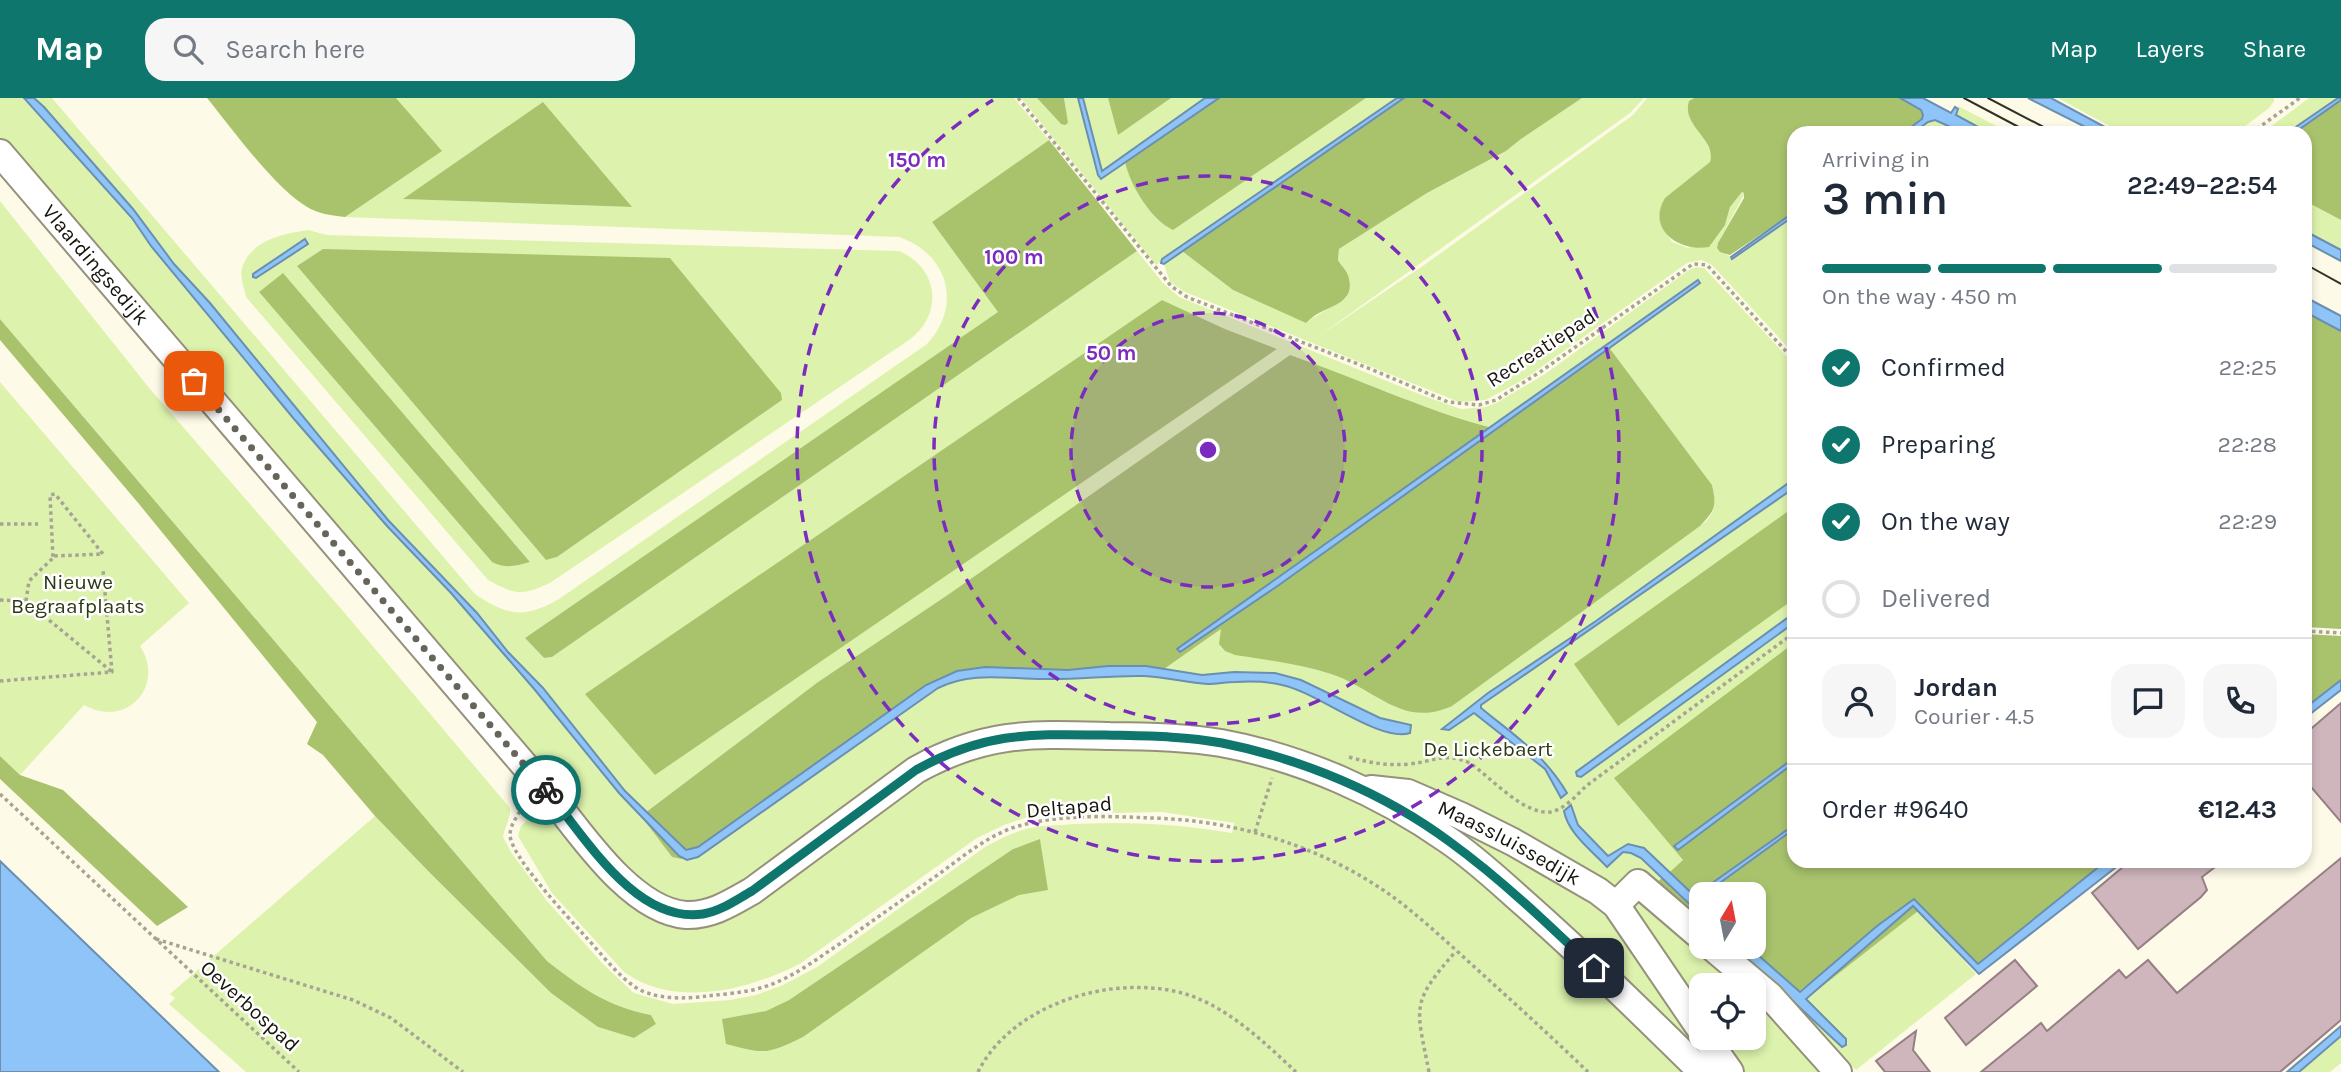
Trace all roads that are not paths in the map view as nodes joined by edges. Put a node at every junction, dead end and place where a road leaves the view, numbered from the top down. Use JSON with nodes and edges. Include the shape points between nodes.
{"nodes":[{"id":1,"x":0,"y":153,"type":"edge"},
{"id":2,"x":491,"y":727,"type":"joint"},
{"id":3,"x":1356,"y":787,"type":"junction"},
{"id":4,"x":1616,"y":905,"type":"junction"},
{"id":5,"x":1689,"y":927,"type":"edge"},
{"id":6,"x":1726,"y":959,"type":"edge"},
{"id":7,"x":1689,"y":1012,"type":"edge"},
{"id":8,"x":1714,"y":1050,"type":"edge"},
{"id":9,"x":1702,"y":1072,"type":"edge"},
{"id":10,"x":1730,"y":1072,"type":"edge"},
{"id":11,"x":1838,"y":1072,"type":"edge"}],
"edges":[{"from":1,"to":2,"type":"street","name":"Vlaardingsedijk"},
{"from":2,"to":3,"type":"street","name":"Maassluissedijk","via":[[611,872],[644,898],[685,915],[725,907],[916,770],[978,742],[1018,735],[1176,737],[1279,758]]},
{"from":3,"to":4,"type":"street","name":"Maassluissedijk","via":[[1408,793],[1461,816]]},
{"from":3,"to":9,"type":"street","name":"Maassluissedijk","via":[[1482,866]]},
{"from":4,"to":5,"type":"street","via":[[1637,883]]},
{"from":4,"to":7,"type":"street","name":"Maassluissedijk"},
{"from":6,"to":11,"type":"street","via":[[1770,996]]},
{"from":8,"to":10,"type":"street"}]}
